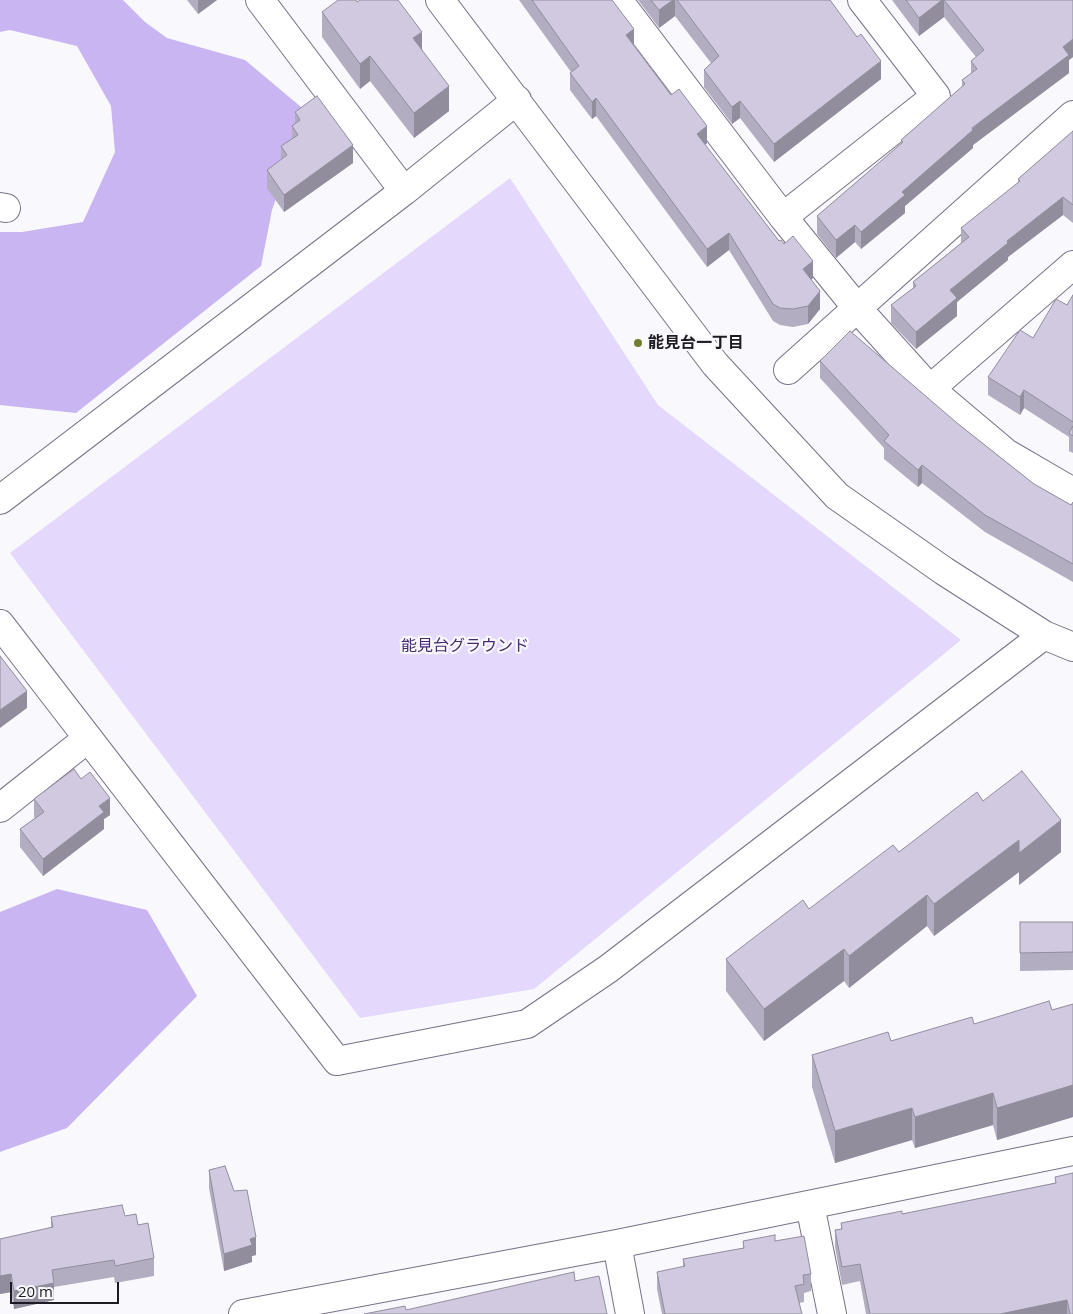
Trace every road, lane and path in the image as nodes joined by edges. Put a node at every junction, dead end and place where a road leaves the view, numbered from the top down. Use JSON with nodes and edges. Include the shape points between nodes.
{"nodes":[{"id":1,"x":260,"y":0,"type":"edge"},
{"id":2,"x":440,"y":0,"type":"edge"},
{"id":3,"x":618,"y":0,"type":"edge"},
{"id":4,"x":862,"y":0,"type":"edge"},
{"id":5,"x":517,"y":100,"type":"junction"},
{"id":6,"x":1073,"y":115,"type":"edge"},
{"id":7,"x":404,"y":191,"type":"junction"},
{"id":8,"x":783,"y":218,"type":"junction"},
{"id":9,"x":1073,"y":265,"type":"edge"},
{"id":10,"x":857,"y":308,"type":"junction"},
{"id":11,"x":788,"y":370,"type":"dead end"},
{"id":12,"x":930,"y":388,"type":"junction"},
{"id":13,"x":1073,"y":492,"type":"edge"},
{"id":14,"x":0,"y":500,"type":"edge"},
{"id":15,"x":0,"y":624,"type":"edge"},
{"id":16,"x":1044,"y":635,"type":"junction"},
{"id":17,"x":1073,"y":647,"type":"edge"},
{"id":18,"x":87,"y":739,"type":"junction"},
{"id":19,"x":0,"y":808,"type":"edge"},
{"id":20,"x":1073,"y":1151,"type":"edge"},
{"id":21,"x":810,"y":1205,"type":"junction"},
{"id":22,"x":617,"y":1244,"type":"junction"},
{"id":23,"x":243,"y":1314,"type":"edge"},
{"id":24,"x":630,"y":1314,"type":"edge"},
{"id":25,"x":832,"y":1314,"type":"edge"}],
"edges":[{"from":1,"to":7,"type":"street"},
{"from":2,"to":5,"type":"street"},
{"from":3,"to":8,"type":"street"},
{"from":4,"to":8,"type":"street","via":[[936,96]]},
{"from":5,"to":7,"type":"street"},
{"from":5,"to":16,"type":"street","via":[[715,364],[837,496],[944,571]]},
{"from":6,"to":10,"type":"street"},
{"from":7,"to":14,"type":"street"},
{"from":8,"to":10,"type":"street"},
{"from":9,"to":12,"type":"street"},
{"from":10,"to":11,"type":"street"},
{"from":10,"to":12,"type":"street"},
{"from":12,"to":13,"type":"street","via":[[1006,453]]},
{"from":15,"to":18,"type":"street"},
{"from":16,"to":17,"type":"street"},
{"from":16,"to":18,"type":"street","via":[[608,969],[527,1024],[337,1061]]},
{"from":18,"to":19,"type":"street"},
{"from":20,"to":21,"type":"street"},
{"from":21,"to":22,"type":"street"},
{"from":21,"to":25,"type":"street"},
{"from":22,"to":23,"type":"street"},
{"from":22,"to":24,"type":"street"}]}
